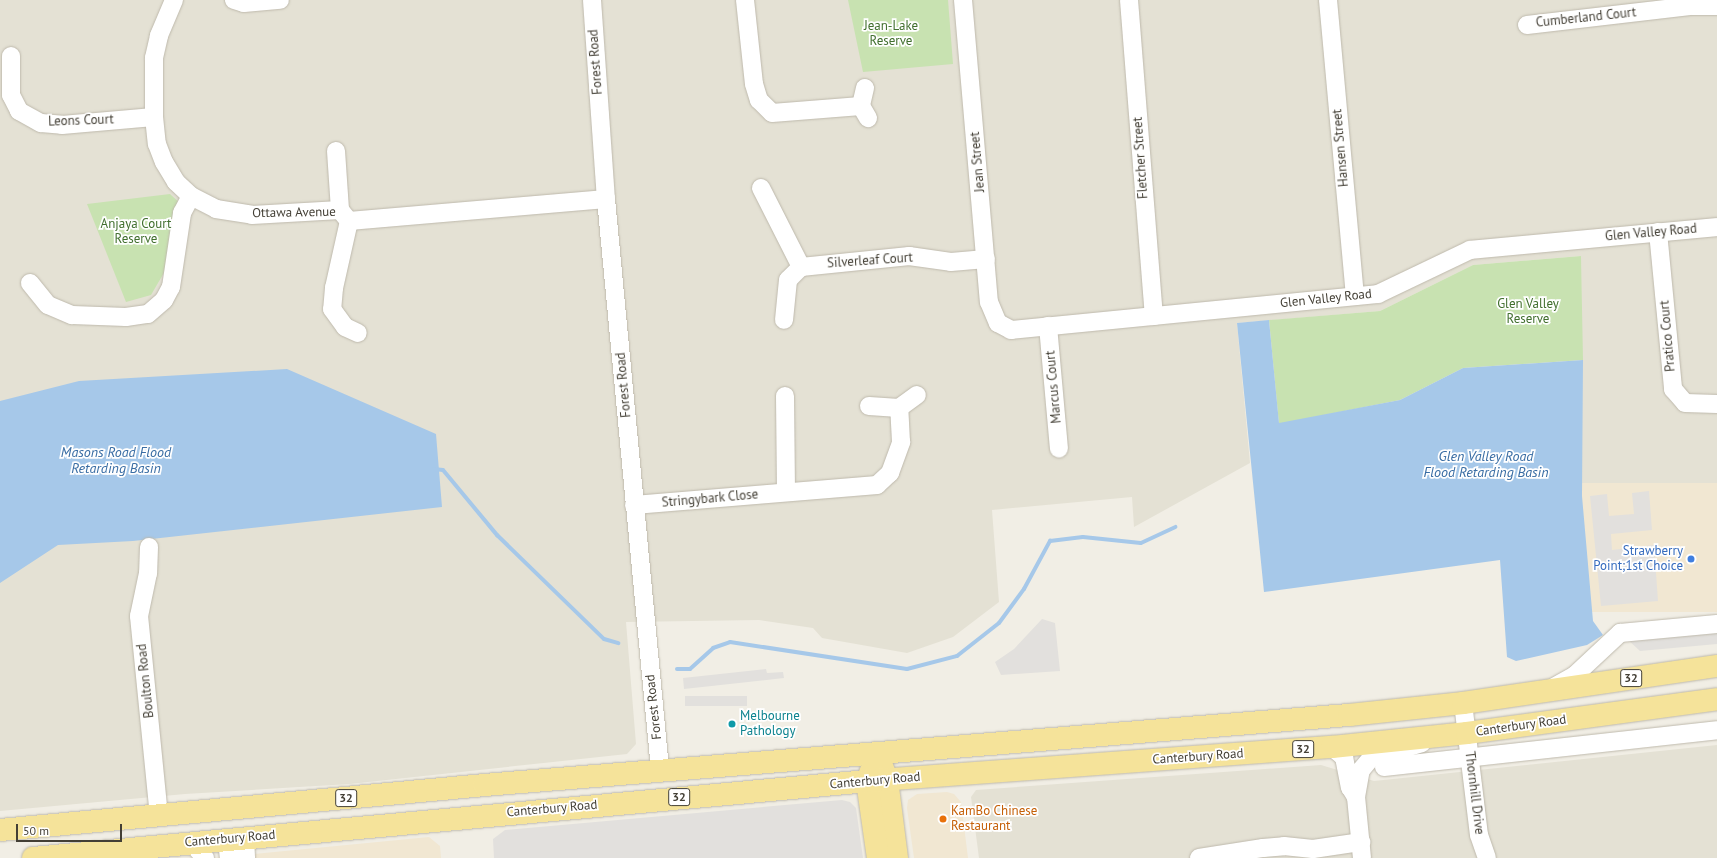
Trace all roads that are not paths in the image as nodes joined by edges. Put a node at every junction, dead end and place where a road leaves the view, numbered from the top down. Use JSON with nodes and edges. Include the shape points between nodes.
{"nodes":[{"id":1,"x":174,"y":0,"type":"edge"},
{"id":2,"x":234,"y":0,"type":"edge"},
{"id":3,"x":280,"y":0,"type":"edge"},
{"id":4,"x":592,"y":0,"type":"edge"},
{"id":5,"x":745,"y":0,"type":"edge"},
{"id":6,"x":964,"y":0,"type":"edge"},
{"id":7,"x":1129,"y":0,"type":"edge"},
{"id":8,"x":1328,"y":0,"type":"edge"},
{"id":9,"x":1717,"y":6,"type":"edge"},
{"id":10,"x":1527,"y":25,"type":"dead end"},
{"id":11,"x":11,"y":56,"type":"dead end"},
{"id":12,"x":865,"y":104,"type":"dead end"},
{"id":13,"x":154,"y":117,"type":"junction"},
{"id":14,"x":336,"y":152,"type":"dead end"},
{"id":15,"x":761,"y":188,"type":"dead end"},
{"id":16,"x":191,"y":196,"type":"junction"},
{"id":17,"x":606,"y":199,"type":"junction"},
{"id":18,"x":344,"y":216,"type":"junction"},
{"id":19,"x":1717,"y":227,"type":"edge"},
{"id":20,"x":1658,"y":232,"type":"junction"},
{"id":21,"x":986,"y":259,"type":"junction"},
{"id":22,"x":801,"y":267,"type":"junction"},
{"id":23,"x":30,"y":283,"type":"dead end"},
{"id":24,"x":1354,"y":296,"type":"junction"},
{"id":25,"x":1154,"y":316,"type":"junction"},
{"id":26,"x":784,"y":320,"type":"dead end"},
{"id":27,"x":998,"y":323,"type":"joint"},
{"id":28,"x":1048,"y":326,"type":"junction"},
{"id":29,"x":358,"y":332,"type":"dead end"},
{"id":30,"x":785,"y":396,"type":"dead end"},
{"id":31,"x":917,"y":396,"type":"dead end"},
{"id":32,"x":1717,"y":404,"type":"edge"},
{"id":33,"x":868,"y":406,"type":"dead end"},
{"id":34,"x":899,"y":408,"type":"junction"},
{"id":35,"x":1059,"y":449,"type":"dead end"},
{"id":36,"x":786,"y":492,"type":"junction"},
{"id":37,"x":634,"y":506,"type":"junction"},
{"id":38,"x":149,"y":548,"type":"dead end"},
{"id":39,"x":1717,"y":624,"type":"edge"},
{"id":40,"x":1717,"y":666,"type":"edge"},
{"id":41,"x":1546,"y":691,"type":"junction"},
{"id":42,"x":1717,"y":698,"type":"edge"},
{"id":43,"x":1463,"y":703,"type":"junction"},
{"id":44,"x":1717,"y":730,"type":"edge"},
{"id":45,"x":1467,"y":733,"type":"junction"},
{"id":46,"x":1443,"y":736,"type":"junction"},
{"id":47,"x":1332,"y":747,"type":"junction"},
{"id":48,"x":877,"y":751,"type":"junction"},
{"id":49,"x":1470,"y":757,"type":"junction"},
{"id":50,"x":1384,"y":767,"type":"dead end"},
{"id":51,"x":660,"y":770,"type":"junction"},
{"id":52,"x":877,"y":780,"type":"junction"},
{"id":53,"x":1356,"y":797,"type":"junction"},
{"id":54,"x":233,"y":809,"type":"junction"},
{"id":55,"x":159,"y":816,"type":"junction"},
{"id":56,"x":0,"y":830,"type":"edge"},
{"id":57,"x":237,"y":848,"type":"edge"},
{"id":58,"x":198,"y":850,"type":"edge"},
{"id":59,"x":1361,"y":850,"type":"edge"},
{"id":60,"x":33,"y":858,"type":"edge"},
{"id":61,"x":878,"y":858,"type":"edge"},
{"id":62,"x":897,"y":858,"type":"edge"},
{"id":63,"x":1199,"y":858,"type":"edge"},
{"id":64,"x":1487,"y":858,"type":"edge"}],
"edges":[{"from":1,"to":13,"type":"street","name":"Ottawa Avenue","via":[[154,58]]},
{"from":2,"to":3,"type":"street","via":[[244,3]]},
{"from":4,"to":17,"type":"street","name":"Forest Road"},
{"from":5,"to":12,"type":"street","via":[[754,84],[759,100],[772,113]]},
{"from":6,"to":21,"type":"street","name":"Jean Street"},
{"from":7,"to":25,"type":"street","name":"Fletcher Street"},
{"from":8,"to":24,"type":"street","name":"Hansen Street"},
{"from":9,"to":10,"type":"street","name":"Cumberland Court","via":[[1692,6]]},
{"from":11,"to":13,"type":"street","name":"Leons Court","via":[[12,95],[19,111],[41,123],[62,125]]},
{"from":13,"to":16,"type":"street","name":"Ottawa Avenue","via":[[157,144],[164,162],[176,182]]},
{"from":14,"to":18,"type":"street"},
{"from":15,"to":22,"type":"street"},
{"from":16,"to":18,"type":"street","name":"Ottawa Avenue","via":[[216,209],[252,215]]},
{"from":16,"to":23,"type":"street","via":[[182,213],[170,288],[164,300],[148,314],[126,317],[72,315],[48,305]]},
{"from":17,"to":18,"type":"street","name":"Ottawa Avenue"},
{"from":17,"to":37,"type":"street","name":"Forest Road"},
{"from":18,"to":29,"type":"street","via":[[332,309],[345,328]]},
{"from":19,"to":20,"type":"street","name":"Glen Valley Road"},
{"from":20,"to":24,"type":"street","name":"Glen Valley Road","via":[[1470,250],[1378,294]]},
{"from":20,"to":32,"type":"street","name":"Pratico Court","via":[[1673,389],[1685,402]]},
{"from":21,"to":22,"type":"street","name":"Silverleaf Court","via":[[952,262],[909,256]]},
{"from":21,"to":27,"type":"street","name":"Jean Street","via":[[989,302]]},
{"from":22,"to":26,"type":"street","via":[[788,280]]},
{"from":24,"to":25,"type":"street","name":"Glen Valley Road"},
{"from":25,"to":28,"type":"street","name":"Glen Valley Road"},
{"from":27,"to":28,"type":"street","name":"Glen Valley Road","via":[[1011,330]]},
{"from":28,"to":35,"type":"street","name":"Marcus Court"},
{"from":30,"to":36,"type":"street"},
{"from":31,"to":34,"type":"street"},
{"from":33,"to":34,"type":"street"},
{"from":34,"to":36,"type":"street","name":"Stringybark Close","via":[[901,442],[890,473],[877,485]]},
{"from":36,"to":37,"type":"street","name":"Stringybark Close"},
{"from":37,"to":51,"type":"street","name":"Forest Road"},
{"from":38,"to":55,"type":"street","name":"Boulton Road","via":[[148,573],[139,616]]},
{"from":39,"to":41,"type":"street","via":[[1620,633],[1575,675]]},
{"from":40,"to":41,"type":"main road","number":"32"},
{"from":41,"to":43,"type":"main road","number":"32"},
{"from":42,"to":45,"type":"main road","name":"Canterbury Road","number":"32"},
{"from":43,"to":45,"type":"street","name":"Thornhill Drive"},
{"from":43,"to":48,"type":"main road","number":"32","via":[[1150,732]]},
{"from":44,"to":49,"type":"street","name":"Canterbury Road"},
{"from":45,"to":46,"type":"main road","name":"Canterbury Road","number":"32"},
{"from":45,"to":49,"type":"street","name":"Thornhill Drive"},
{"from":46,"to":47,"type":"main road","name":"Canterbury Road","number":"32"},
{"from":46,"to":53,"type":"street","via":[[1372,758],[1361,770]]},
{"from":47,"to":52,"type":"main road","name":"Canterbury Road","number":"32"},
{"from":47,"to":53,"type":"street","via":[[1344,757],[1350,788]]},
{"from":48,"to":51,"type":"main road","number":"32"},
{"from":48,"to":52,"type":"main road"},
{"from":49,"to":50,"type":"street","name":"Canterbury Road"},
{"from":49,"to":64,"type":"street","name":"Thornhill Drive","via":[[1479,836]]},
{"from":51,"to":54,"type":"main road","number":"32"},
{"from":52,"to":57,"type":"main road","name":"Canterbury Road","number":"32"},
{"from":52,"to":61,"type":"main road"},
{"from":52,"to":62,"type":"main road"},
{"from":53,"to":59,"type":"street"},
{"from":54,"to":55,"type":"main road","number":"32"},
{"from":54,"to":57,"type":"main road"},
{"from":55,"to":56,"type":"main road","number":"32"},
{"from":57,"to":58,"type":"main road","name":"Canterbury Road","number":"32"},
{"from":58,"to":60,"type":"main road","name":"Canterbury Road","number":"32"},
{"from":59,"to":63,"type":"street","via":[[1284,846]]}]}
